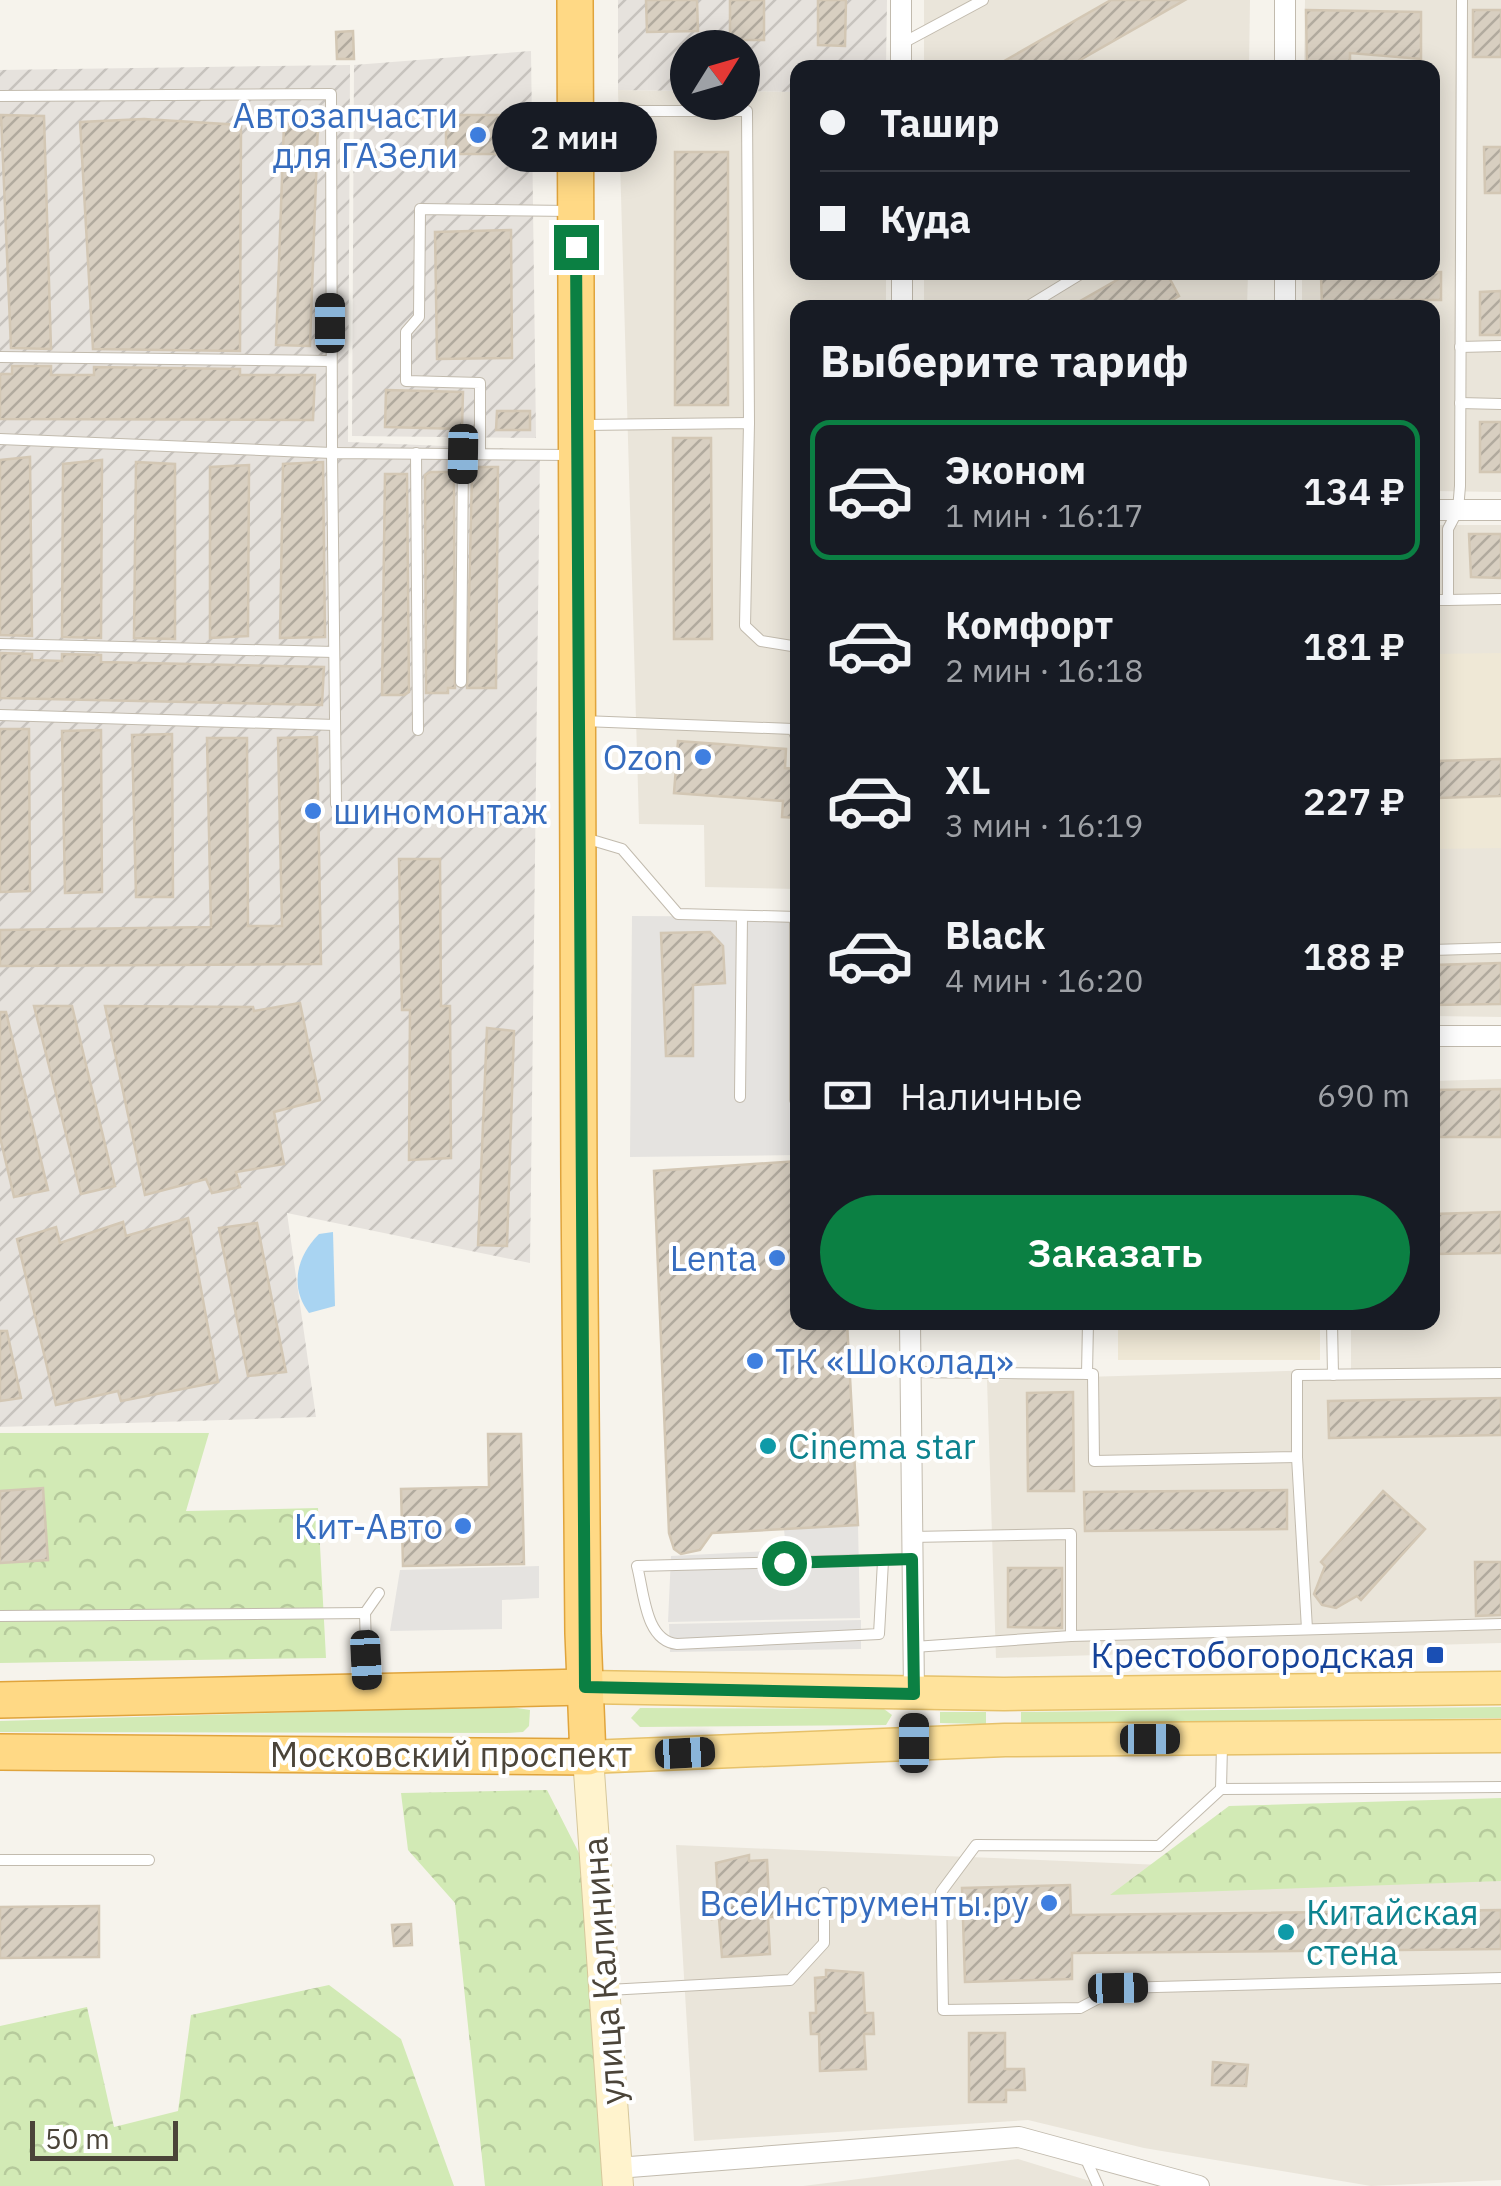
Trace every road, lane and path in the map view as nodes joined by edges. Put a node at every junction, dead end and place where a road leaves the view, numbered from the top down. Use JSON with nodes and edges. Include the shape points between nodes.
{"nodes":[{"id":1,"x":575,"y":0,"type":"edge"},
{"id":2,"x":901,"y":0,"type":"edge"},
{"id":3,"x":983,"y":0,"type":"edge"},
{"id":4,"x":1285,"y":0,"type":"edge"},
{"id":5,"x":1462,"y":0,"type":"edge"},
{"id":6,"x":901,"y":44,"type":"junction"},
{"id":7,"x":901,"y":60,"type":"edge"},
{"id":8,"x":1285,"y":60,"type":"edge"},
{"id":9,"x":0,"y":96,"type":"edge"},
{"id":10,"x":576,"y":111,"type":"junction"},
{"id":11,"x":576,"y":211,"type":"junction"},
{"id":12,"x":1071,"y":280,"type":"edge"},
{"id":13,"x":1038,"y":300,"type":"edge"},
{"id":14,"x":1501,"y":346,"type":"edge"},
{"id":15,"x":1460,"y":347,"type":"junction"},
{"id":16,"x":0,"y":357,"type":"edge"},
{"id":17,"x":330,"y":361,"type":"junction"},
{"id":18,"x":1460,"y":403,"type":"junction"},
{"id":19,"x":1501,"y":404,"type":"edge"},
{"id":20,"x":749,"y":424,"type":"junction"},
{"id":21,"x":0,"y":439,"type":"edge"},
{"id":22,"x":577,"y":440,"type":"junction"},
{"id":23,"x":332,"y":453,"type":"junction"},
{"id":24,"x":416,"y":454,"type":"junction"},
{"id":25,"x":463,"y":454,"type":"junction"},
{"id":26,"x":480,"y":454,"type":"junction"},
{"id":27,"x":1440,"y":510,"type":"edge"},
{"id":28,"x":1458,"y":510,"type":"junction"},
{"id":29,"x":1501,"y":510,"type":"edge"},
{"id":30,"x":1501,"y":599,"type":"edge"},
{"id":31,"x":1440,"y":600,"type":"edge"},
{"id":32,"x":1448,"y":600,"type":"junction"},
{"id":33,"x":0,"y":644,"type":"edge"},
{"id":34,"x":790,"y":646,"type":"edge"},
{"id":35,"x":334,"y":652,"type":"junction"},
{"id":36,"x":461,"y":682,"type":"dead end"},
{"id":37,"x":0,"y":714,"type":"edge"},
{"id":38,"x":577,"y":721,"type":"junction"},
{"id":39,"x":335,"y":725,"type":"junction"},
{"id":40,"x":418,"y":730,"type":"dead end"},
{"id":41,"x":790,"y":730,"type":"edge"},
{"id":42,"x":336,"y":804,"type":"dead end"},
{"id":43,"x":577,"y":835,"type":"junction"},
{"id":44,"x":742,"y":916,"type":"junction"},
{"id":45,"x":790,"y":917,"type":"edge"},
{"id":46,"x":1501,"y":948,"type":"edge"},
{"id":47,"x":1440,"y":950,"type":"edge"},
{"id":48,"x":1440,"y":1036,"type":"edge"},
{"id":49,"x":1501,"y":1036,"type":"edge"},
{"id":50,"x":740,"y":1097,"type":"dead end"},
{"id":51,"x":910,"y":1330,"type":"edge"},
{"id":52,"x":1088,"y":1330,"type":"edge"},
{"id":53,"x":1332,"y":1330,"type":"edge"},
{"id":54,"x":910,"y":1372,"type":"junction"},
{"id":55,"x":1501,"y":1373,"type":"edge"},
{"id":56,"x":1088,"y":1374,"type":"junction"},
{"id":57,"x":1333,"y":1375,"type":"junction"},
{"id":58,"x":1297,"y":1457,"type":"junction"},
{"id":59,"x":911,"y":1537,"type":"junction"},
{"id":60,"x":912,"y":1559,"type":"junction"},
{"id":61,"x":884,"y":1560,"type":"junction"},
{"id":62,"x":379,"y":1594,"type":"dead end"},
{"id":63,"x":365,"y":1613,"type":"junction"},
{"id":64,"x":0,"y":1616,"type":"edge"},
{"id":65,"x":1501,"y":1624,"type":"edge"},
{"id":66,"x":1306,"y":1630,"type":"junction"},
{"id":67,"x":1072,"y":1636,"type":"junction"},
{"id":68,"x":914,"y":1646,"type":"junction"},
{"id":69,"x":585,"y":1687,"type":"junction"},
{"id":70,"x":1501,"y":1688,"type":"edge"},
{"id":71,"x":367,"y":1690,"type":"junction"},
{"id":72,"x":914,"y":1694,"type":"junction"},
{"id":73,"x":1004,"y":1694,"type":"junction"},
{"id":74,"x":0,"y":1700,"type":"edge"},
{"id":75,"x":1501,"y":1736,"type":"edge"},
{"id":76,"x":1222,"y":1739,"type":"junction"},
{"id":77,"x":1005,"y":1740,"type":"junction"},
{"id":78,"x":914,"y":1743,"type":"junction"},
{"id":79,"x":0,"y":1752,"type":"edge"},
{"id":80,"x":588,"y":1757,"type":"junction"},
{"id":81,"x":1501,"y":1787,"type":"edge"},
{"id":82,"x":1221,"y":1789,"type":"junction"},
{"id":83,"x":0,"y":1860,"type":"edge"},
{"id":84,"x":149,"y":1860,"type":"dead end"},
{"id":85,"x":824,"y":1893,"type":"dead end"},
{"id":86,"x":1501,"y":1978,"type":"edge"},
{"id":87,"x":602,"y":1991,"type":"junction"},
{"id":88,"x":1083,"y":2154,"type":"junction"},
{"id":89,"x":617,"y":2177,"type":"edge"},
{"id":90,"x":1098,"y":2186,"type":"edge"},
{"id":91,"x":1198,"y":2186,"type":"edge"}],
"edges":[{"from":1,"to":10,"type":"highway"},
{"from":2,"to":6,"type":"street"},
{"from":3,"to":6,"type":"lane"},
{"from":4,"to":8,"type":"street"},
{"from":5,"to":15,"type":"lane"},
{"from":6,"to":7,"type":"street"},
{"from":9,"to":17,"type":"lane","via":[[331,94]]},
{"from":10,"to":11,"type":"highway"},
{"from":10,"to":20,"type":"lane","via":[[747,111]]},
{"from":11,"to":22,"type":"highway"},
{"from":11,"to":26,"type":"lane","via":[[420,209],[419,317],[406,332],[406,382],[480,383]]},
{"from":12,"to":13,"type":"lane"},
{"from":14,"to":15,"type":"lane"},
{"from":15,"to":18,"type":"lane"},
{"from":16,"to":17,"type":"lane"},
{"from":17,"to":23,"type":"lane"},
{"from":18,"to":19,"type":"lane"},
{"from":18,"to":28,"type":"lane"},
{"from":20,"to":22,"type":"lane"},
{"from":20,"to":34,"type":"lane","via":[[745,626],[761,640]]},
{"from":21,"to":23,"type":"lane"},
{"from":22,"to":26,"type":"lane"},
{"from":22,"to":38,"type":"highway"},
{"from":23,"to":24,"type":"lane"},
{"from":23,"to":35,"type":"lane"},
{"from":24,"to":25,"type":"lane"},
{"from":24,"to":40,"type":"lane"},
{"from":25,"to":26,"type":"lane"},
{"from":25,"to":36,"type":"lane"},
{"from":27,"to":28,"type":"street"},
{"from":28,"to":29,"type":"street"},
{"from":28,"to":32,"type":"lane","via":[[1448,529]]},
{"from":30,"to":32,"type":"lane"},
{"from":31,"to":32,"type":"lane"},
{"from":33,"to":35,"type":"lane"},
{"from":35,"to":39,"type":"lane"},
{"from":37,"to":39,"type":"lane"},
{"from":38,"to":41,"type":"lane"},
{"from":38,"to":43,"type":"highway"},
{"from":39,"to":42,"type":"lane"},
{"from":43,"to":44,"type":"lane","via":[[622,849],[678,914]]},
{"from":43,"to":69,"type":"highway"},
{"from":44,"to":45,"type":"lane"},
{"from":44,"to":50,"type":"lane"},
{"from":46,"to":47,"type":"lane"},
{"from":48,"to":49,"type":"street"},
{"from":51,"to":54,"type":"street"},
{"from":52,"to":56,"type":"lane"},
{"from":53,"to":57,"type":"lane"},
{"from":54,"to":56,"type":"lane"},
{"from":54,"to":59,"type":"street"},
{"from":55,"to":57,"type":"lane"},
{"from":56,"to":58,"type":"lane","via":[[1094,1461]]},
{"from":57,"to":58,"type":"lane","via":[[1297,1375]]},
{"from":58,"to":66,"type":"lane"},
{"from":59,"to":60,"type":"street"},
{"from":59,"to":67,"type":"lane","via":[[1070,1534]]},
{"from":60,"to":61,"type":"lane"},
{"from":60,"to":68,"type":"street"},
{"from":61,"to":61,"type":"lane","via":[[878,1634],[677,1644],[653,1628],[637,1566]]},
{"from":62,"to":63,"type":"lane"},
{"from":63,"to":64,"type":"lane"},
{"from":63,"to":71,"type":"lane"},
{"from":65,"to":66,"type":"lane"},
{"from":66,"to":67,"type":"lane"},
{"from":67,"to":68,"type":"lane"},
{"from":68,"to":72,"type":"street"},
{"from":69,"to":71,"type":"highway","name":"Московский проспект"},
{"from":69,"to":72,"type":"main road","name":"Московский проспект"},
{"from":69,"to":80,"type":"highway"},
{"from":70,"to":73,"type":"main road","name":"Московский проспект"},
{"from":71,"to":74,"type":"highway","name":"Московский проспект"},
{"from":72,"to":73,"type":"main road","name":"Московский проспект"},
{"from":72,"to":78,"type":"main road"},
{"from":73,"to":77,"type":"main road"},
{"from":75,"to":76,"type":"main road","name":"Московский проспект"},
{"from":76,"to":77,"type":"main road","name":"Московский проспект"},
{"from":76,"to":82,"type":"lane"},
{"from":77,"to":78,"type":"main road","name":"Московский проспект"},
{"from":78,"to":80,"type":"main road","name":"Московский проспект"},
{"from":79,"to":80,"type":"highway","name":"Московский проспект"},
{"from":80,"to":87,"type":"main road","name":"улица Калинина"},
{"from":81,"to":82,"type":"lane"},
{"from":82,"to":86,"type":"lane","via":[[1159,1846],[976,1845],[942,1892],[943,2010],[1080,2008],[1118,1988]]},
{"from":83,"to":84,"type":"lane"},
{"from":85,"to":87,"type":"lane","via":[[824,1943],[790,1980]]},
{"from":87,"to":89,"type":"main road","name":"улица Калинина"},
{"from":88,"to":89,"type":"street","via":[[1020,2137]]},
{"from":88,"to":90,"type":"lane"},
{"from":88,"to":91,"type":"street"}]}
